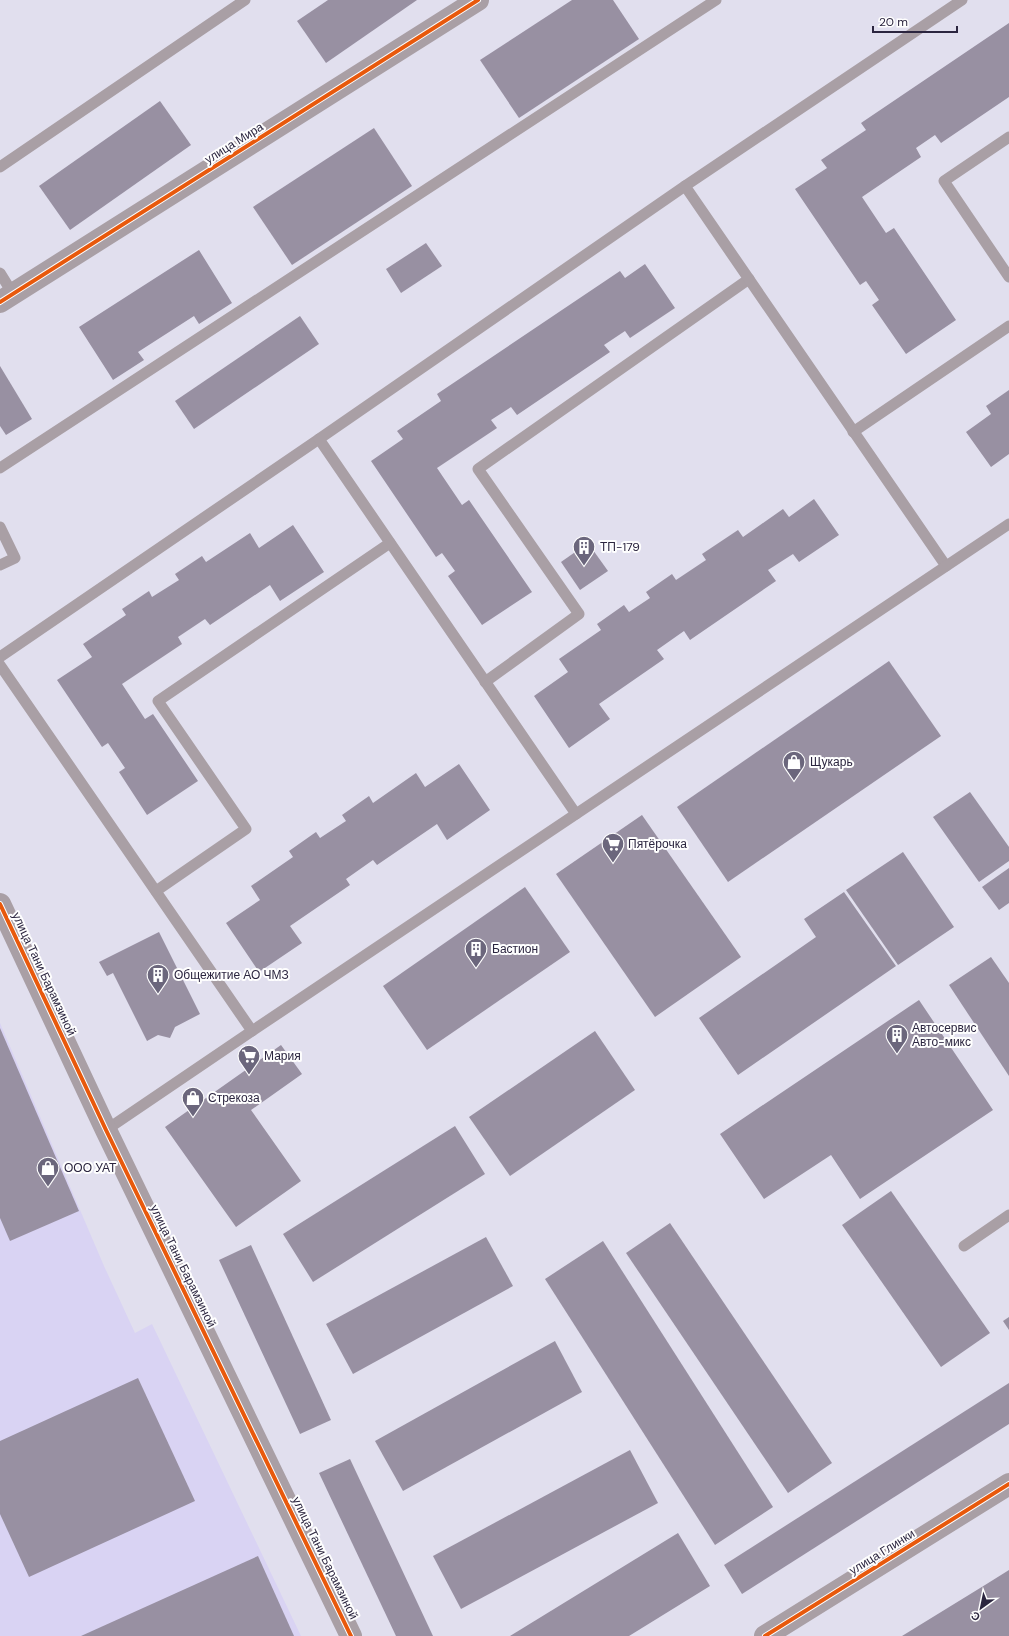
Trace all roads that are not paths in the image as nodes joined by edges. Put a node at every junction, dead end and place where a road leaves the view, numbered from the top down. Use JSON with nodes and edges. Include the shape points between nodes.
{"nodes":[{"id":1,"x":245,"y":0,"type":"edge"},
{"id":2,"x":478,"y":0,"type":"edge"},
{"id":3,"x":716,"y":0,"type":"edge"},
{"id":4,"x":962,"y":0,"type":"edge"},
{"id":5,"x":1009,"y":137,"type":"edge"},
{"id":6,"x":0,"y":167,"type":"edge"},
{"id":7,"x":685,"y":186,"type":"junction"},
{"id":8,"x":0,"y":273,"type":"edge"},
{"id":9,"x":1009,"y":277,"type":"edge"},
{"id":10,"x":749,"y":279,"type":"junction"},
{"id":11,"x":7,"y":298,"type":"edge"},
{"id":12,"x":1009,"y":326,"type":"edge"},
{"id":13,"x":853,"y":432,"type":"junction"},
{"id":14,"x":319,"y":439,"type":"junction"},
{"id":15,"x":0,"y":468,"type":"edge"},
{"id":16,"x":1009,"y":524,"type":"edge"},
{"id":17,"x":0,"y":527,"type":"edge"},
{"id":18,"x":390,"y":543,"type":"junction"},
{"id":19,"x":0,"y":565,"type":"edge"},
{"id":20,"x":946,"y":566,"type":"junction"},
{"id":21,"x":0,"y":657,"type":"edge"},
{"id":22,"x":0,"y":665,"type":"edge"},
{"id":23,"x":485,"y":682,"type":"junction"},
{"id":24,"x":576,"y":814,"type":"junction"},
{"id":25,"x":156,"y":891,"type":"junction"},
{"id":26,"x":0,"y":904,"type":"edge"},
{"id":27,"x":252,"y":1031,"type":"junction"},
{"id":28,"x":106,"y":1130,"type":"junction"},
{"id":29,"x":1009,"y":1215,"type":"edge"},
{"id":30,"x":964,"y":1246,"type":"dead end"},
{"id":31,"x":1009,"y":1484,"type":"edge"},
{"id":32,"x":351,"y":1636,"type":"edge"},
{"id":33,"x":765,"y":1636,"type":"edge"}],
"edges":[{"from":1,"to":6,"type":"lane"},
{"from":2,"to":11,"type":"street","name":"улица Мира"},
{"from":3,"to":15,"type":"lane"},
{"from":4,"to":7,"type":"lane"},
{"from":5,"to":9,"type":"lane","via":[[944,181]]},
{"from":7,"to":10,"type":"lane"},
{"from":7,"to":14,"type":"lane"},
{"from":8,"to":11,"type":"lane"},
{"from":10,"to":13,"type":"lane"},
{"from":10,"to":23,"type":"lane","via":[[478,469],[579,614]]},
{"from":12,"to":13,"type":"lane"},
{"from":13,"to":20,"type":"lane"},
{"from":14,"to":18,"type":"lane"},
{"from":14,"to":21,"type":"lane"},
{"from":16,"to":20,"type":"lane"},
{"from":17,"to":19,"type":"lane","via":[[15,558]]},
{"from":18,"to":23,"type":"lane"},
{"from":18,"to":25,"type":"lane","via":[[158,701],[246,828]]},
{"from":20,"to":24,"type":"lane"},
{"from":22,"to":25,"type":"lane"},
{"from":23,"to":24,"type":"lane"},
{"from":24,"to":27,"type":"lane"},
{"from":25,"to":27,"type":"lane"},
{"from":26,"to":28,"type":"street","name":"улица Тани Барамзиной"},
{"from":27,"to":28,"type":"lane"},
{"from":28,"to":32,"type":"street","name":"улица Тани Барамзиной"},
{"from":29,"to":30,"type":"lane"},
{"from":31,"to":33,"type":"street","name":"улица Глинки"}]}
